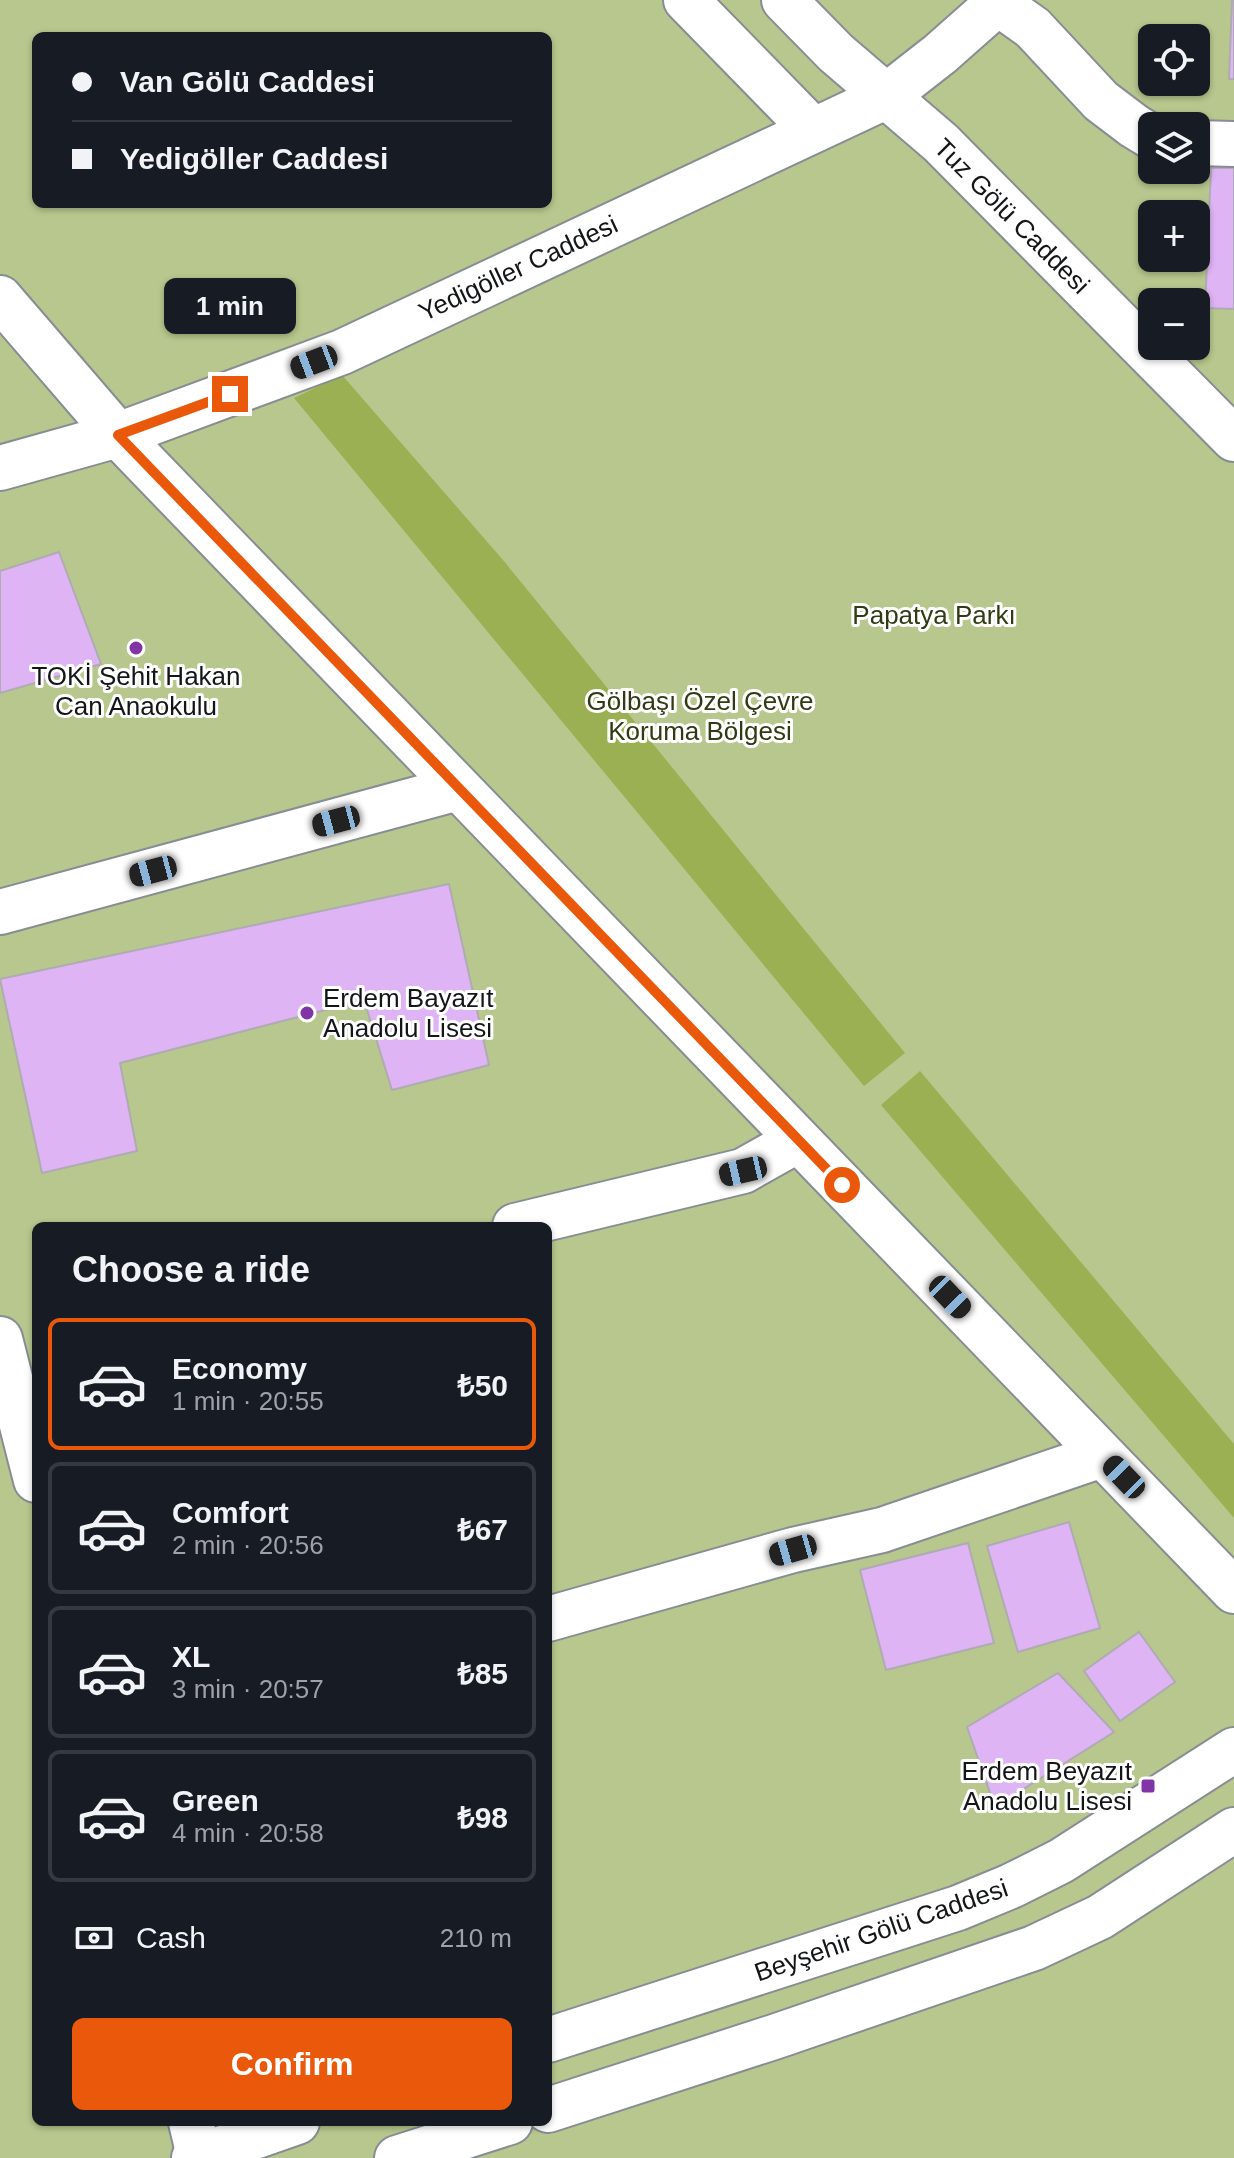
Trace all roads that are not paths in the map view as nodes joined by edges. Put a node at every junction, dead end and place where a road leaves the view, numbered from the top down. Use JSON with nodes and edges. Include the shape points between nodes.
{"nodes":[{"id":1,"x":686,"y":0,"type":"edge"},
{"id":2,"x":784,"y":0,"type":"edge"},
{"id":3,"x":999,"y":1,"type":"edge"},
{"id":4,"x":885,"y":97,"type":"junction"},
{"id":5,"x":1138,"y":128,"type":"edge"},
{"id":6,"x":813,"y":130,"type":"junction"},
{"id":7,"x":1210,"y":143,"type":"edge"},
{"id":8,"x":1234,"y":144,"type":"edge"},
{"id":9,"x":0,"y":298,"type":"edge"},
{"id":10,"x":118,"y":435,"type":"junction"},
{"id":11,"x":1234,"y":439,"type":"edge"},
{"id":12,"x":0,"y":468,"type":"edge"},
{"id":13,"x":458,"y":788,"type":"junction"},
{"id":14,"x":0,"y":912,"type":"edge"},
{"id":15,"x":798,"y":1140,"type":"junction"},
{"id":16,"x":532,"y":1222,"type":"edge"},
{"id":17,"x":0,"y":1340,"type":"edge"},
{"id":18,"x":32,"y":1343,"type":"edge"},
{"id":19,"x":1102,"y":1455,"type":"junction"},
{"id":20,"x":32,"y":1464,"type":"edge"},
{"id":21,"x":1234,"y":1591,"type":"edge"},
{"id":22,"x":552,"y":1618,"type":"edge"},
{"id":23,"x":1234,"y":1750,"type":"edge"},
{"id":24,"x":1234,"y":1830,"type":"edge"},
{"id":25,"x":552,"y":2039,"type":"edge"},
{"id":26,"x":552,"y":2109,"type":"edge"},
{"id":27,"x":279,"y":2126,"type":"edge"},
{"id":28,"x":497,"y":2126,"type":"edge"},
{"id":29,"x":195,"y":2145,"type":"edge"},
{"id":30,"x":397,"y":2158,"type":"edge"}],
"edges":[{"from":1,"to":6,"type":"street"},
{"from":2,"to":4,"type":"street","name":"Tuz Gölü Caddesi"},
{"from":3,"to":4,"type":"street","name":"Yedigöller Caddesi"},
{"from":3,"to":5,"type":"street","via":[[1033,28],[1101,101]]},
{"from":4,"to":6,"type":"street","name":"Yedigöller Caddesi"},
{"from":4,"to":11,"type":"street","name":"Tuz Gölü Caddesi","via":[[941,143]]},
{"from":6,"to":10,"type":"street","name":"Yedigöller Caddesi","via":[[342,352]]},
{"from":7,"to":8,"type":"street"},
{"from":9,"to":10,"type":"street"},
{"from":10,"to":12,"type":"street","name":"Yedigöller Caddesi"},
{"from":10,"to":13,"type":"street"},
{"from":13,"to":14,"type":"street"},
{"from":13,"to":15,"type":"street"},
{"from":15,"to":16,"type":"street","via":[[743,1171]]},
{"from":15,"to":19,"type":"street"},
{"from":17,"to":18,"type":"street","via":[[16,1346]]},
{"from":17,"to":20,"type":"street"},
{"from":19,"to":21,"type":"street"},
{"from":19,"to":22,"type":"street","via":[[882,1530]]},
{"from":23,"to":25,"type":"street","name":"Beyşehir Gölü Caddesi","via":[[1061,1861],[1011,1886],[958,1908]]},
{"from":24,"to":26,"type":"street","via":[[1100,1917],[1034,1948]]},
{"from":27,"to":29,"type":"street"},
{"from":28,"to":30,"type":"street"}]}
